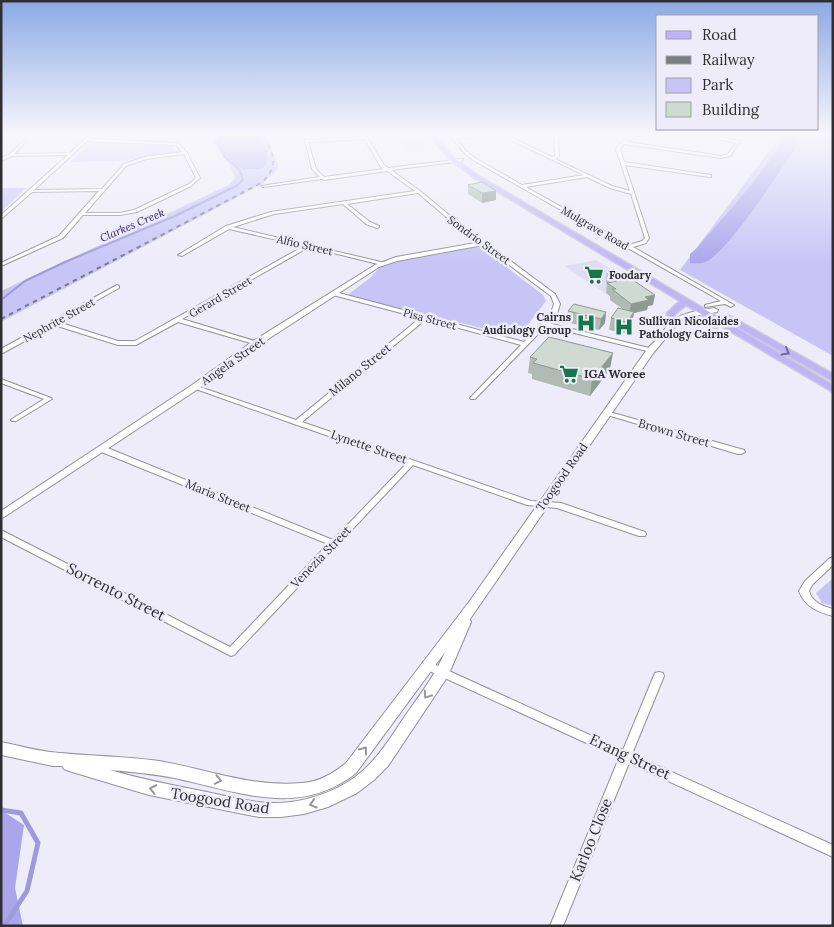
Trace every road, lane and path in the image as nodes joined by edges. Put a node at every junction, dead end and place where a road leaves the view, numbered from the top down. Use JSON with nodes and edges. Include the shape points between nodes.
{"nodes":[{"id":1,"x":45,"y":177,"type":"edge"},
{"id":2,"x":114,"y":177,"type":"edge"},
{"id":3,"x":198,"y":177,"type":"edge"},
{"id":4,"x":335,"y":177,"type":"edge"},
{"id":5,"x":398,"y":177,"type":"edge"},
{"id":6,"x":479,"y":177,"type":"edge"},
{"id":7,"x":486,"y":177,"type":"edge"},
{"id":8,"x":507,"y":177,"type":"edge"},
{"id":9,"x":579,"y":177,"type":"edge"},
{"id":10,"x":590,"y":177,"type":"edge"},
{"id":11,"x":627,"y":177,"type":"edge"},
{"id":12,"x":324,"y":179,"type":"joint"},
{"id":13,"x":263,"y":186,"type":"dead end"},
{"id":14,"x":522,"y":186,"type":"junction"},
{"id":15,"x":102,"y":190,"type":"junction"},
{"id":16,"x":33,"y":191,"type":"junction"},
{"id":17,"x":419,"y":192,"type":"junction"},
{"id":18,"x":632,"y":193,"type":"junction"},
{"id":19,"x":345,"y":204,"type":"junction"},
{"id":20,"x":81,"y":214,"type":"junction"},
{"id":21,"x":1,"y":218,"type":"edge"},
{"id":22,"x":228,"y":227,"type":"junction"},
{"id":23,"x":377,"y":227,"type":"dead end"},
{"id":24,"x":480,"y":244,"type":"junction"},
{"id":25,"x":308,"y":246,"type":"junction"},
{"id":26,"x":627,"y":246,"type":"junction"},
{"id":27,"x":180,"y":255,"type":"dead end"},
{"id":28,"x":382,"y":264,"type":"junction"},
{"id":29,"x":1,"y":265,"type":"edge"},
{"id":30,"x":118,"y":287,"type":"dead end"},
{"id":31,"x":335,"y":294,"type":"junction"},
{"id":32,"x":685,"y":301,"type":"junction"},
{"id":33,"x":725,"y":302,"type":"junction"},
{"id":34,"x":705,"y":309,"type":"junction"},
{"id":35,"x":425,"y":317,"type":"junction"},
{"id":36,"x":179,"y":320,"type":"junction"},
{"id":37,"x":673,"y":321,"type":"junction"},
{"id":38,"x":54,"y":323,"type":"junction"},
{"id":39,"x":545,"y":324,"type":"junction"},
{"id":40,"x":726,"y":326,"type":"junction"},
{"id":41,"x":256,"y":344,"type":"junction"},
{"id":42,"x":526,"y":344,"type":"junction"},
{"id":43,"x":651,"y":350,"type":"junction"},
{"id":44,"x":1,"y":352,"type":"edge"},
{"id":45,"x":833,"y":378,"type":"edge"},
{"id":46,"x":1,"y":381,"type":"edge"},
{"id":47,"x":195,"y":388,"type":"junction"},
{"id":48,"x":833,"y":389,"type":"edge"},
{"id":49,"x":473,"y":398,"type":"dead end"},
{"id":50,"x":606,"y":414,"type":"junction"},
{"id":51,"x":14,"y":420,"type":"dead end"},
{"id":52,"x":296,"y":422,"type":"junction"},
{"id":53,"x":102,"y":449,"type":"junction"},
{"id":54,"x":741,"y":452,"type":"dead end"},
{"id":55,"x":412,"y":462,"type":"junction"},
{"id":56,"x":544,"y":504,"type":"junction"},
{"id":57,"x":1,"y":516,"type":"edge"},
{"id":58,"x":1,"y":533,"type":"edge"},
{"id":59,"x":642,"y":534,"type":"dead end"},
{"id":60,"x":333,"y":543,"type":"junction"},
{"id":61,"x":833,"y":560,"type":"edge"},
{"id":62,"x":473,"y":605,"type":"junction"},
{"id":63,"x":833,"y":613,"type":"edge"},
{"id":64,"x":231,"y":652,"type":"joint"},
{"id":65,"x":426,"y":665,"type":"junction"},
{"id":66,"x":442,"y":672,"type":"junction"},
{"id":67,"x":659,"y":676,"type":"dead end"},
{"id":68,"x":1,"y":748,"type":"edge"},
{"id":69,"x":626,"y":755,"type":"junction"},
{"id":70,"x":48,"y":758,"type":"junction"},
{"id":71,"x":833,"y":850,"type":"edge"},
{"id":72,"x":556,"y":926,"type":"edge"}],
"edges":[{"from":1,"to":16,"type":"street"},
{"from":2,"to":15,"type":"street"},
{"from":3,"to":20,"type":"street","via":[[190,185],[135,211]]},
{"from":4,"to":12,"type":"street"},
{"from":5,"to":17,"type":"street","name":"Sondrio Street"},
{"from":6,"to":32,"type":"main road","name":"Mulgrave Road"},
{"from":7,"to":34,"type":"main road","name":"Mulgrave Road"},
{"from":8,"to":14,"type":"street","name":"Mulgrave Road"},
{"from":9,"to":14,"type":"street"},
{"from":10,"to":18,"type":"street"},
{"from":11,"to":18,"type":"street"},
{"from":12,"to":13,"type":"street"},
{"from":14,"to":26,"type":"street","name":"Mulgrave Road"},
{"from":15,"to":16,"type":"street"},
{"from":15,"to":20,"type":"street"},
{"from":16,"to":21,"type":"street"},
{"from":17,"to":19,"type":"street"},
{"from":17,"to":24,"type":"street","name":"Sondrio Street"},
{"from":18,"to":26,"type":"street","via":[[647,238]]},
{"from":19,"to":22,"type":"street","via":[[273,213]]},
{"from":19,"to":23,"type":"street"},
{"from":20,"to":29,"type":"street","via":[[56,240]]},
{"from":22,"to":25,"type":"street","name":"Alfio Street"},
{"from":22,"to":27,"type":"street"},
{"from":24,"to":28,"type":"street","name":"Angela Street"},
{"from":24,"to":39,"type":"street","name":"Sondrio Street","via":[[553,295],[557,307]]},
{"from":25,"to":28,"type":"street","name":"Alfio Street"},
{"from":25,"to":36,"type":"street","name":"Gerard Street"},
{"from":26,"to":33,"type":"street","name":"Mulgrave Road"},
{"from":28,"to":31,"type":"street","name":"Angela Street"},
{"from":30,"to":38,"type":"street","name":"Nephrite Street"},
{"from":31,"to":35,"type":"street","name":"Pisa Street"},
{"from":31,"to":41,"type":"street","name":"Angela Street"},
{"from":32,"to":34,"type":"main road","name":"Mulgrave Road"},
{"from":32,"to":37,"type":"main road","via":[[671,313]]},
{"from":33,"to":34,"type":"street"},
{"from":33,"to":34,"type":"street","name":"Mulgrave Road","via":[[731,305]]},
{"from":34,"to":37,"type":"street"},
{"from":34,"to":40,"type":"main road"},
{"from":34,"to":45,"type":"main road","one_way":true},
{"from":35,"to":42,"type":"street","name":"Pisa Street"},
{"from":35,"to":52,"type":"street","name":"Milano Street"},
{"from":36,"to":38,"type":"street","name":"Gerard Street","via":[[130,344]]},
{"from":36,"to":41,"type":"street"},
{"from":37,"to":40,"type":"main road","via":[[696,320]]},
{"from":37,"to":43,"type":"street","name":"Toogood Road","via":[[660,343]]},
{"from":38,"to":44,"type":"street","name":"Nephrite Street"},
{"from":39,"to":42,"type":"street","name":"Sondrio Street"},
{"from":39,"to":43,"type":"street"},
{"from":40,"to":48,"type":"main road"},
{"from":41,"to":47,"type":"street","name":"Angela Street"},
{"from":42,"to":49,"type":"street","name":"Sondrio Street"},
{"from":43,"to":50,"type":"street","name":"Toogood Road"},
{"from":46,"to":51,"type":"street","via":[[49,399]]},
{"from":47,"to":52,"type":"street","name":"Lynette Street"},
{"from":47,"to":53,"type":"street","name":"Angela Street"},
{"from":50,"to":54,"type":"street","name":"Brown Street"},
{"from":50,"to":56,"type":"street","name":"Toogood Road"},
{"from":52,"to":55,"type":"street","name":"Lynette Street"},
{"from":53,"to":57,"type":"street","name":"Angela Street"},
{"from":53,"to":60,"type":"street","name":"Maria Street"},
{"from":55,"to":56,"type":"street","name":"Lynette Street"},
{"from":55,"to":60,"type":"street","name":"Venezia Street"},
{"from":56,"to":59,"type":"street","name":"Lynette Street","via":[[558,505]]},
{"from":56,"to":62,"type":"street","name":"Toogood Road"},
{"from":58,"to":64,"type":"street","name":"Sorrento Street"},
{"from":60,"to":64,"type":"street","name":"Venezia Street"},
{"from":61,"to":63,"type":"street","via":[[808,583],[804,591],[814,606]]},
{"from":62,"to":65,"type":"street","name":"Toogood Road"},
{"from":62,"to":66,"type":"street","name":"Toogood Road"},
{"from":65,"to":66,"type":"street","name":"Erang Street"},
{"from":70,"to":65,"type":"street","name":"Toogood Road","one_way":true,"via":[[158,768],[272,791],[323,786],[351,768]]},
{"from":66,"to":69,"type":"street","name":"Erang Street"},
{"from":66,"to":70,"type":"street","name":"Toogood Road","one_way":true,"via":[[383,761],[369,775],[328,800],[304,807],[260,810],[149,788]]},
{"from":67,"to":69,"type":"street","name":"Karloo Close"},
{"from":68,"to":70,"type":"street","name":"Toogood Road"},
{"from":69,"to":71,"type":"street","name":"Erang Street"},
{"from":69,"to":72,"type":"street","name":"Karloo Close"}]}
